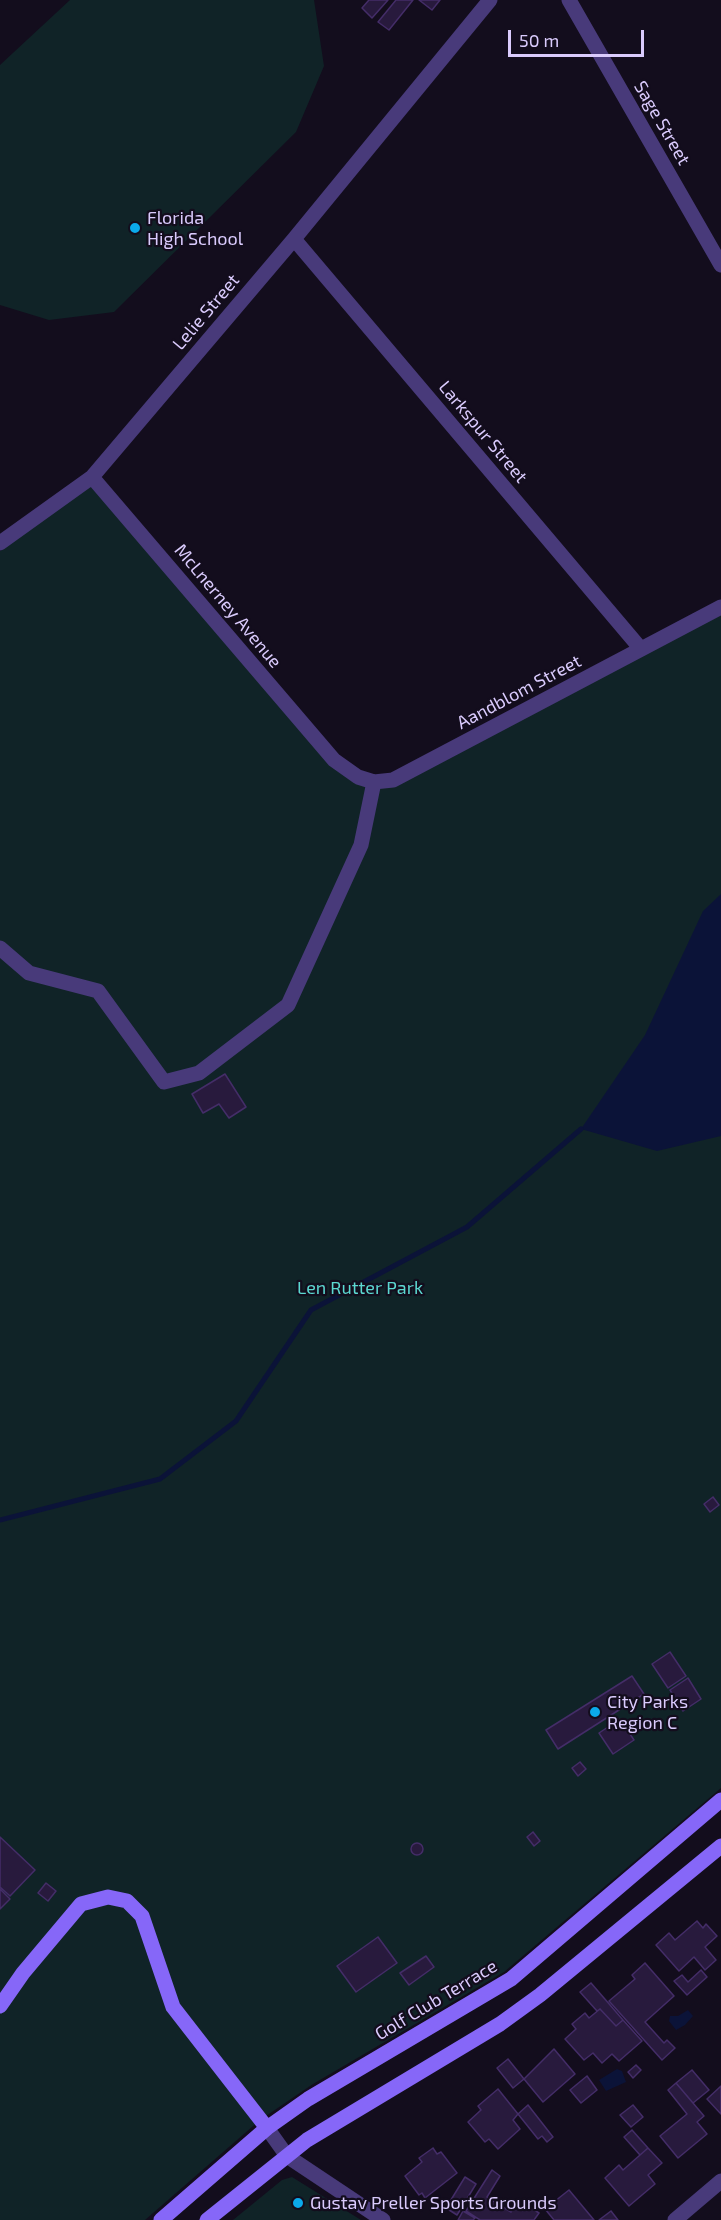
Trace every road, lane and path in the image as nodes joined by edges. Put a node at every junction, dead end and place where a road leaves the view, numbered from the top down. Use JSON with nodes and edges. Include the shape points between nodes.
{"nodes":[{"id":1,"x":490,"y":0,"type":"edge"},
{"id":2,"x":569,"y":0,"type":"edge"},
{"id":3,"x":294,"y":239,"type":"junction"},
{"id":4,"x":721,"y":265,"type":"edge"},
{"id":5,"x":92,"y":477,"type":"junction"},
{"id":6,"x":0,"y":543,"type":"edge"},
{"id":7,"x":721,"y":607,"type":"edge"},
{"id":8,"x":641,"y":650,"type":"junction"},
{"id":9,"x":374,"y":782,"type":"junction"},
{"id":10,"x":0,"y":948,"type":"edge"},
{"id":11,"x":721,"y":1800,"type":"edge"},
{"id":12,"x":721,"y":1846,"type":"edge"},
{"id":13,"x":0,"y":2006,"type":"edge"},
{"id":14,"x":267,"y":2128,"type":"junction"},
{"id":15,"x":287,"y":2156,"type":"junction"},
{"id":16,"x":721,"y":2181,"type":"edge"},
{"id":17,"x":161,"y":2220,"type":"edge"},
{"id":18,"x":207,"y":2220,"type":"edge"},
{"id":19,"x":383,"y":2220,"type":"edge"},
{"id":20,"x":675,"y":2220,"type":"edge"}],
"edges":[{"from":1,"to":3,"type":"street","name":"Lelie Street"},
{"from":2,"to":4,"type":"street","name":"Sage Street"},
{"from":3,"to":5,"type":"street","name":"Lelie Street"},
{"from":3,"to":8,"type":"street","name":"Larkspur Street"},
{"from":5,"to":6,"type":"street","name":"Lelie Street"},
{"from":5,"to":9,"type":"street","name":"McLnerney Avenue","via":[[334,760],[358,777]]},
{"from":7,"to":8,"type":"street","name":"Aandblom Street"},
{"from":8,"to":9,"type":"street","name":"Aandblom Street","via":[[393,780]]},
{"from":9,"to":10,"type":"street","via":[[361,845],[288,1005],[199,1072],[164,1082],[98,991],[29,973]]},
{"from":11,"to":14,"type":"street","name":"Golf Club Terrace","via":[[511,1979],[308,2099]]},
{"from":12,"to":15,"type":"street","via":[[500,2024],[331,2124]]},
{"from":13,"to":14,"type":"street","via":[[81,1904],[108,1897],[127,1901],[142,1916],[173,2007]]},
{"from":14,"to":15,"type":"street"},
{"from":14,"to":17,"type":"street","name":"Golf Club Terrace"},
{"from":15,"to":18,"type":"street"},
{"from":15,"to":19,"type":"street"},
{"from":16,"to":20,"type":"street"}]}
